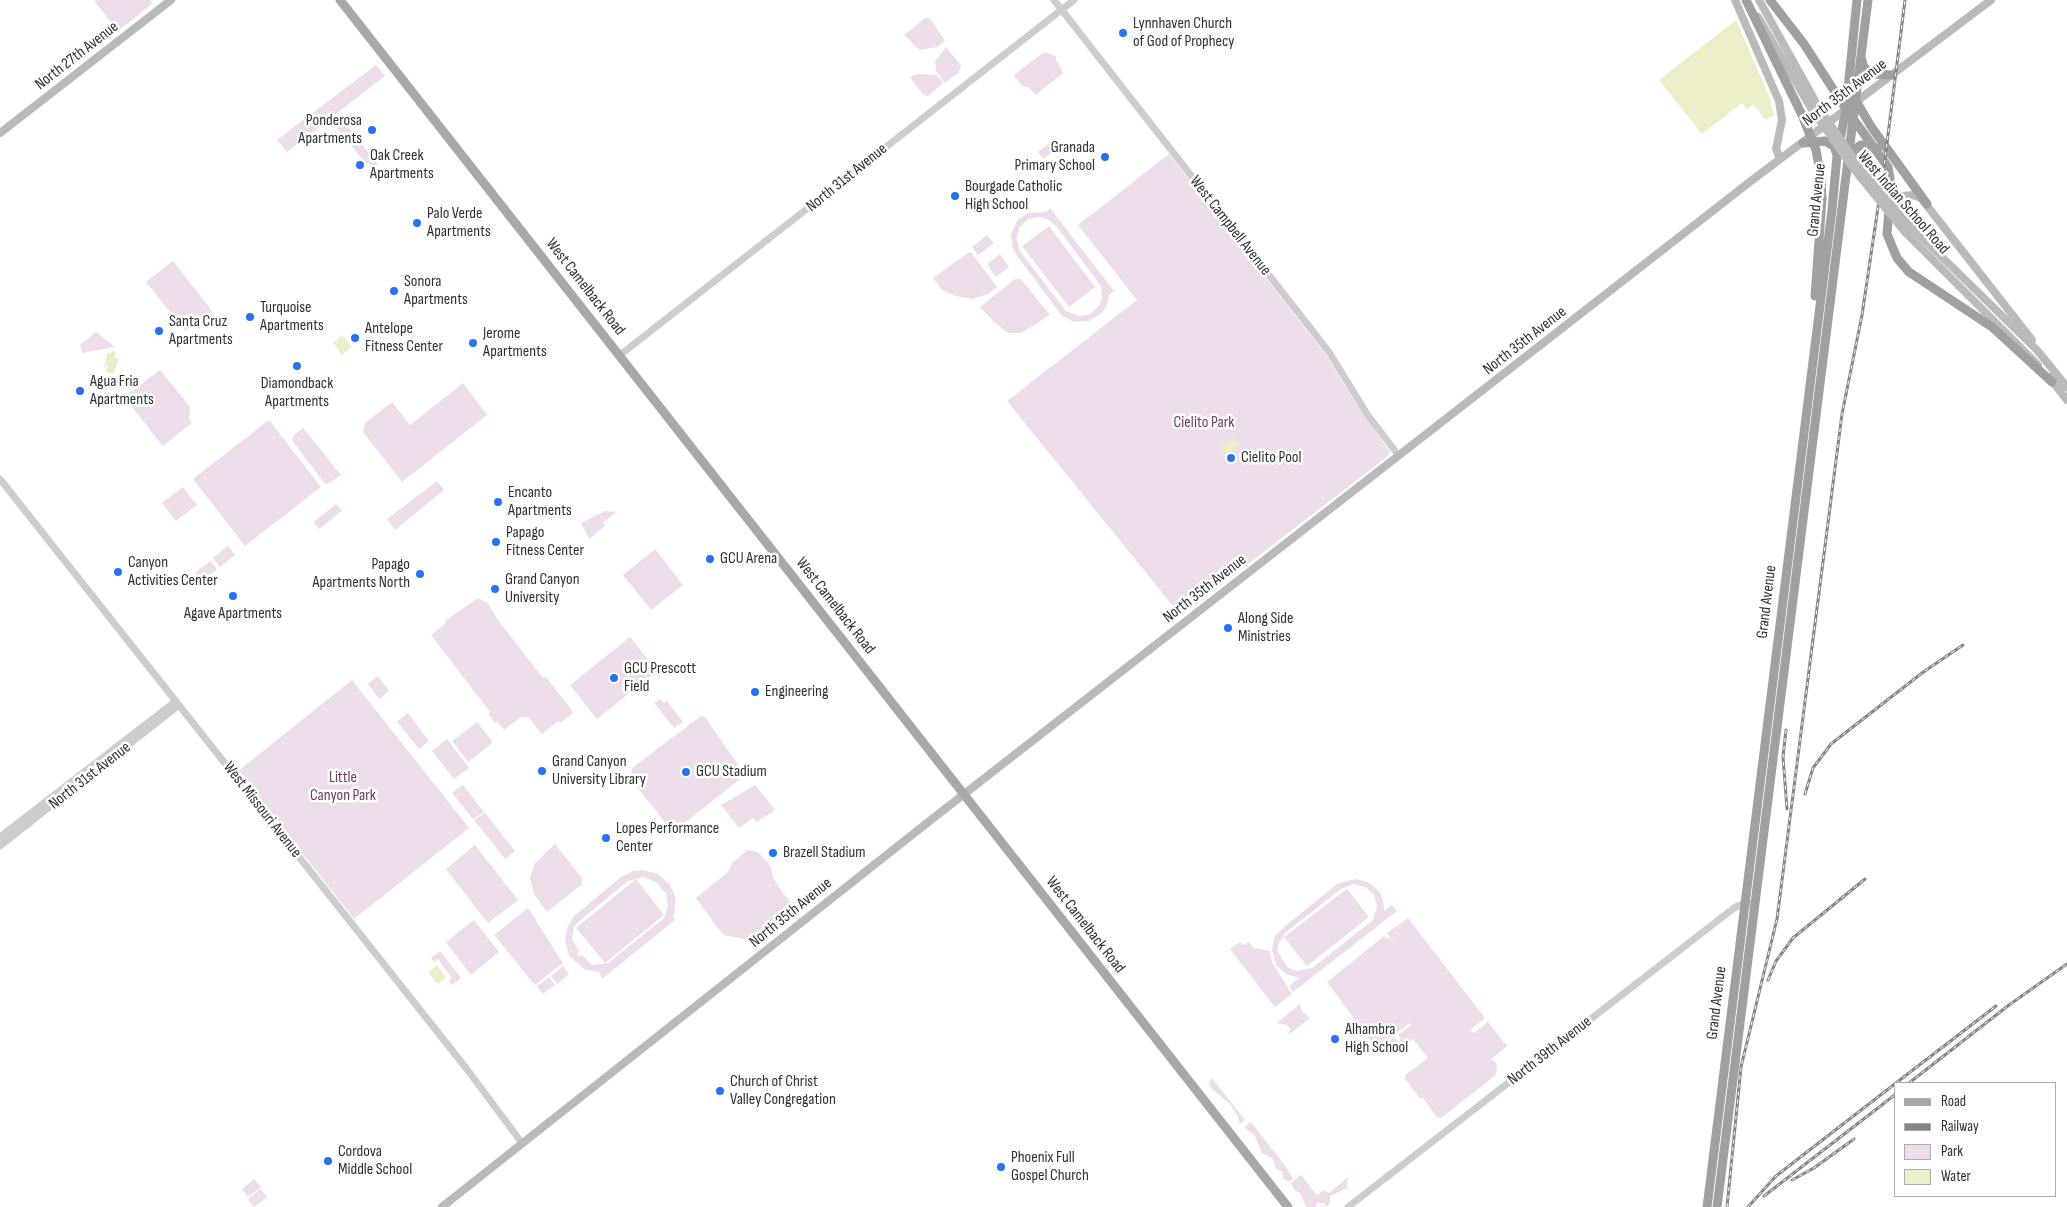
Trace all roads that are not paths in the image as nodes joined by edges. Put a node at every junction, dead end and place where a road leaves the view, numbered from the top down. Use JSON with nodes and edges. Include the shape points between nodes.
{"nodes":[{"id":1,"x":171,"y":0,"type":"edge"},
{"id":2,"x":340,"y":0,"type":"edge"},
{"id":3,"x":1054,"y":0,"type":"edge"},
{"id":4,"x":1074,"y":0,"type":"edge"},
{"id":5,"x":1735,"y":0,"type":"edge"},
{"id":6,"x":1747,"y":0,"type":"edge"},
{"id":7,"x":1759,"y":0,"type":"edge"},
{"id":8,"x":1770,"y":0,"type":"edge"},
{"id":9,"x":1857,"y":0,"type":"edge"},
{"id":10,"x":1868,"y":0,"type":"edge"},
{"id":11,"x":1990,"y":0,"type":"edge"},
{"id":12,"x":1062,"y":10,"type":"junction"},
{"id":13,"x":1861,"y":53,"type":"junction"},
{"id":14,"x":1849,"y":70,"type":"junction"},
{"id":15,"x":1892,"y":75,"type":"junction"},
{"id":16,"x":1829,"y":81,"type":"junction"},
{"id":17,"x":1837,"y":92,"type":"junction"},
{"id":18,"x":1846,"y":97,"type":"junction"},
{"id":19,"x":1856,"y":102,"type":"junction"},
{"id":20,"x":1815,"y":108,"type":"junction"},
{"id":21,"x":1846,"y":109,"type":"junction"},
{"id":22,"x":1854,"y":118,"type":"junction"},
{"id":23,"x":0,"y":133,"type":"edge"},
{"id":24,"x":1803,"y":143,"type":"junction"},
{"id":25,"x":1877,"y":150,"type":"junction"},
{"id":26,"x":1837,"y":156,"type":"junction"},
{"id":27,"x":1780,"y":160,"type":"junction"},
{"id":28,"x":1847,"y":166,"type":"junction"},
{"id":29,"x":1927,"y":204,"type":"junction"},
{"id":30,"x":1888,"y":209,"type":"junction"},
{"id":31,"x":1829,"y":227,"type":"junction"},
{"id":32,"x":1839,"y":228,"type":"junction"},
{"id":33,"x":1817,"y":324,"type":"junction"},
{"id":34,"x":2037,"y":350,"type":"junction"},
{"id":35,"x":620,"y":355,"type":"junction"},
{"id":36,"x":1812,"y":355,"type":"junction"},
{"id":37,"x":1822,"y":363,"type":"junction"},
{"id":38,"x":2052,"y":382,"type":"junction"},
{"id":39,"x":2067,"y":387,"type":"edge"},
{"id":40,"x":2067,"y":400,"type":"edge"},
{"id":41,"x":1399,"y":456,"type":"junction"},
{"id":42,"x":0,"y":478,"type":"edge"},
{"id":43,"x":1770,"y":700,"type":"junction"},
{"id":44,"x":1780,"y":701,"type":"junction"},
{"id":45,"x":178,"y":703,"type":"junction"},
{"id":46,"x":63,"y":793,"type":"junction"},
{"id":47,"x":964,"y":794,"type":"junction"},
{"id":48,"x":0,"y":838,"type":"edge"},
{"id":49,"x":0,"y":846,"type":"edge"},
{"id":50,"x":1744,"y":903,"type":"junction"},
{"id":51,"x":1754,"y":904,"type":"junction"},
{"id":52,"x":522,"y":1143,"type":"junction"},
{"id":53,"x":442,"y":1207,"type":"edge"},
{"id":54,"x":1288,"y":1207,"type":"edge"},
{"id":55,"x":1348,"y":1207,"type":"edge"},
{"id":56,"x":1707,"y":1207,"type":"edge"},
{"id":57,"x":1717,"y":1207,"type":"edge"}],
"edges":[{"from":1,"to":23,"type":"main road","name":"North 27th Avenue"},
{"from":2,"to":35,"type":"main road","name":"West Camelback Road"},
{"from":3,"to":12,"type":"street","name":"West Campbell Avenue"},
{"from":4,"to":12,"type":"street","name":"North 31st Avenue"},
{"from":5,"to":27,"type":"main road","via":[[1779,102],[1782,120],[1776,149]]},
{"from":6,"to":20,"type":"main road","name":"West Indian School Road"},
{"from":6,"to":33,"type":"highway","bridge":true,"via":[[1816,150],[1822,199],[1815,296]]},
{"from":7,"to":20,"type":"main road","name":"West Indian School Road"},
{"from":8,"to":16,"type":"highway"},
{"from":9,"to":14,"type":"highway","name":"Grand Avenue"},
{"from":10,"to":13,"type":"highway","name":"Grand Avenue"},
{"from":11,"to":15,"type":"main road","name":"North 35th Avenue"},
{"from":12,"to":35,"type":"street","name":"North 31st Avenue"},
{"from":12,"to":41,"type":"street","name":"West Campbell Avenue","via":[[1329,352],[1367,414]]},
{"from":13,"to":15,"type":"highway","via":[[1863,66],[1868,72],[1874,76]]},
{"from":13,"to":19,"type":"highway","name":"Grand Avenue"},
{"from":14,"to":16,"type":"highway","via":[[1840,83]]},
{"from":14,"to":18,"type":"highway","name":"Grand Avenue"},
{"from":15,"to":19,"type":"main road","name":"North 35th Avenue"},
{"from":16,"to":17,"type":"highway"},
{"from":17,"to":18,"type":"highway"},
{"from":17,"to":21,"type":"highway"},
{"from":18,"to":19,"type":"highway"},
{"from":18,"to":21,"type":"highway","name":"Grand Avenue"},
{"from":19,"to":21,"type":"main road","name":"North 35th Avenue"},
{"from":19,"to":22,"type":"highway","name":"Grand Avenue"},
{"from":19,"to":29,"type":"highway"},
{"from":20,"to":34,"type":"main road","name":"West Indian School Road","bridge":true,"via":[[1904,220]]},
{"from":20,"to":38,"type":"main road","name":"West Indian School Road","bridge":true,"via":[[1852,168],[1905,232],[2027,352]]},
{"from":21,"to":22,"type":"highway"},
{"from":21,"to":24,"type":"main road","name":"North 35th Avenue"},
{"from":21,"to":26,"type":"highway","name":"Grand Avenue"},
{"from":22,"to":25,"type":"highway"},
{"from":22,"to":28,"type":"highway","name":"Grand Avenue"},
{"from":24,"to":26,"type":"highway","via":[[1827,142],[1834,146]]},
{"from":24,"to":27,"type":"main road","name":"North 35th Avenue"},
{"from":25,"to":28,"type":"highway","via":[[1870,145],[1861,146],[1852,152]]},
{"from":25,"to":30,"type":"highway","via":[[1891,178]]},
{"from":26,"to":31,"type":"highway","name":"Grand Avenue"},
{"from":27,"to":41,"type":"main road","name":"North 35th Avenue"},
{"from":28,"to":32,"type":"highway","name":"Grand Avenue"},
{"from":29,"to":30,"type":"main road","via":[[1919,196],[1906,195],[1892,202]]},
{"from":29,"to":34,"type":"main road"},
{"from":30,"to":38,"type":"highway","via":[[1888,240],[1901,263],[1992,327]]},
{"from":31,"to":32,"type":"highway"},
{"from":31,"to":33,"type":"highway","name":"Grand Avenue"},
{"from":32,"to":37,"type":"highway","name":"Grand Avenue"},
{"from":33,"to":36,"type":"highway","name":"Grand Avenue"},
{"from":34,"to":39,"type":"main road","name":"West Indian School Road"},
{"from":35,"to":47,"type":"main road","name":"West Camelback Road"},
{"from":36,"to":37,"type":"highway"},
{"from":36,"to":43,"type":"highway","name":"Grand Avenue"},
{"from":37,"to":44,"type":"highway","name":"Grand Avenue"},
{"from":38,"to":40,"type":"main road","name":"West Indian School Road"},
{"from":41,"to":47,"type":"main road","name":"North 35th Avenue"},
{"from":42,"to":45,"type":"street","name":"West Missouri Avenue"},
{"from":43,"to":44,"type":"highway"},
{"from":43,"to":50,"type":"highway","name":"Grand Avenue"},
{"from":44,"to":51,"type":"highway","name":"Grand Avenue"},
{"from":45,"to":46,"type":"street","name":"North 31st Avenue"},
{"from":45,"to":52,"type":"street","name":"West Missouri Avenue"},
{"from":46,"to":48,"type":"street","name":"North 31st Avenue"},
{"from":46,"to":49,"type":"street","name":"North 31st Avenue"},
{"from":47,"to":52,"type":"main road","name":"North 35th Avenue"},
{"from":47,"to":54,"type":"main road","name":"West Camelback Road"},
{"from":50,"to":51,"type":"street"},
{"from":50,"to":55,"type":"street","name":"North 39th Avenue"},
{"from":50,"to":56,"type":"highway","name":"Grand Avenue"},
{"from":51,"to":57,"type":"highway","name":"Grand Avenue"},
{"from":52,"to":53,"type":"main road","name":"North 35th Avenue"}]}
